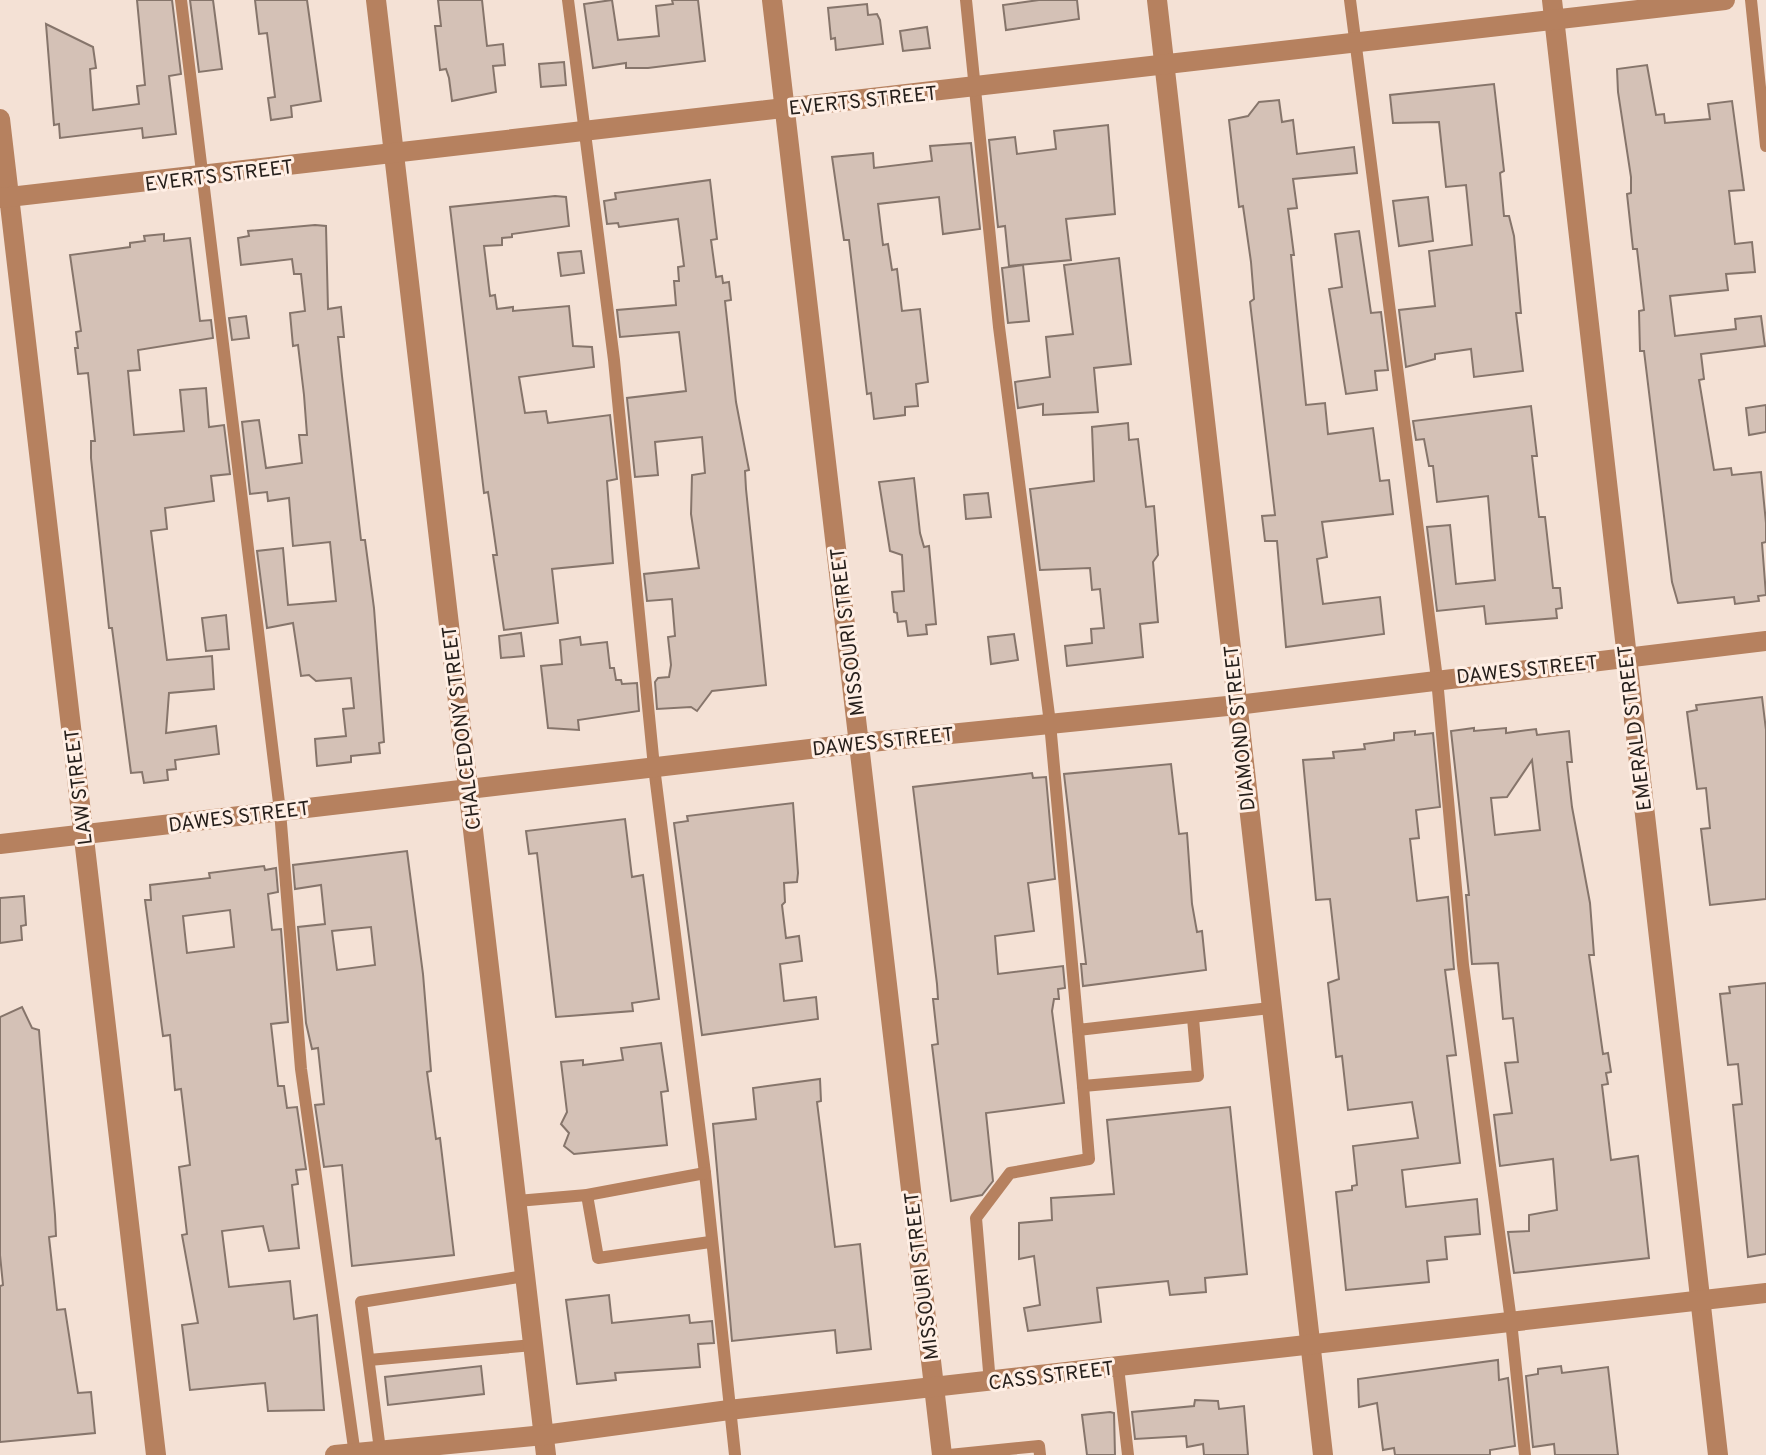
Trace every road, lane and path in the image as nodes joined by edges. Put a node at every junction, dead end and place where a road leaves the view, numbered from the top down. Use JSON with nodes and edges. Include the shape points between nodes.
{"nodes":[{"id":1,"x":181,"y":0,"type":"edge"},
{"id":2,"x":376,"y":0,"type":"edge"},
{"id":3,"x":568,"y":0,"type":"edge"},
{"id":4,"x":772,"y":0,"type":"edge"},
{"id":5,"x":966,"y":0,"type":"edge"},
{"id":6,"x":1157,"y":0,"type":"edge"},
{"id":7,"x":1350,"y":0,"type":"edge"},
{"id":8,"x":1725,"y":0,"type":"edge"},
{"id":9,"x":1751,"y":0,"type":"edge"},
{"id":10,"x":1553,"y":10,"type":"edge"},
{"id":11,"x":1354,"y":44,"type":"junction"},
{"id":12,"x":1164,"y":65,"type":"junction"},
{"id":13,"x":978,"y":87,"type":"junction"},
{"id":14,"x":785,"y":109,"type":"junction"},
{"id":15,"x":0,"y":119,"type":"edge"},
{"id":16,"x":584,"y":132,"type":"junction"},
{"id":17,"x":1766,"y":146,"type":"edge"},
{"id":18,"x":394,"y":154,"type":"junction"},
{"id":19,"x":205,"y":177,"type":"junction"},
{"id":20,"x":5,"y":198,"type":"edge"},
{"id":21,"x":1766,"y":641,"type":"edge"},
{"id":22,"x":1626,"y":658,"type":"junction"},
{"id":23,"x":1437,"y":679,"type":"junction"},
{"id":24,"x":1237,"y":705,"type":"junction"},
{"id":25,"x":1050,"y":723,"type":"junction"},
{"id":26,"x":861,"y":743,"type":"junction"},
{"id":27,"x":654,"y":767,"type":"junction"},
{"id":28,"x":468,"y":788,"type":"junction"},
{"id":29,"x":280,"y":811,"type":"junction"},
{"id":30,"x":83,"y":834,"type":"junction"},
{"id":31,"x":0,"y":844,"type":"edge"},
{"id":32,"x":1270,"y":1008,"type":"junction"},
{"id":33,"x":1193,"y":1018,"type":"junction"},
{"id":34,"x":1078,"y":1030,"type":"junction"},
{"id":35,"x":1083,"y":1086,"type":"junction"},
{"id":36,"x":705,"y":1173,"type":"junction"},
{"id":37,"x":587,"y":1195,"type":"junction"},
{"id":38,"x":517,"y":1201,"type":"junction"},
{"id":39,"x":710,"y":1242,"type":"junction"},
{"id":40,"x":525,"y":1276,"type":"junction"},
{"id":41,"x":1766,"y":1293,"type":"edge"},
{"id":42,"x":1699,"y":1300,"type":"junction"},
{"id":43,"x":1511,"y":1321,"type":"junction"},
{"id":44,"x":1310,"y":1344,"type":"junction"},
{"id":45,"x":533,"y":1345,"type":"junction"},
{"id":46,"x":369,"y":1360,"type":"junction"},
{"id":47,"x":1118,"y":1367,"type":"junction"},
{"id":48,"x":990,"y":1383,"type":"junction"},
{"id":49,"x":935,"y":1390,"type":"junction"},
{"id":50,"x":729,"y":1410,"type":"junction"},
{"id":51,"x":545,"y":1445,"type":"edge"},
{"id":52,"x":380,"y":1450,"type":"junction"},
{"id":53,"x":348,"y":1454,"type":"edge"},
{"id":54,"x":156,"y":1455,"type":"edge"},
{"id":55,"x":735,"y":1455,"type":"edge"},
{"id":56,"x":942,"y":1455,"type":"edge"},
{"id":57,"x":949,"y":1455,"type":"edge"},
{"id":58,"x":1040,"y":1455,"type":"edge"},
{"id":59,"x":1128,"y":1455,"type":"edge"},
{"id":60,"x":1323,"y":1455,"type":"edge"},
{"id":61,"x":1525,"y":1455,"type":"edge"},
{"id":62,"x":1718,"y":1455,"type":"edge"}],
"edges":[{"from":1,"to":19,"type":"lane"},
{"from":2,"to":18,"type":"street","name":"CHALCEDONY STREET"},
{"from":3,"to":16,"type":"lane"},
{"from":4,"to":14,"type":"street","name":"MISSOURI STREET"},
{"from":5,"to":13,"type":"lane"},
{"from":6,"to":12,"type":"street","name":"DIAMOND STREET"},
{"from":7,"to":11,"type":"lane"},
{"from":8,"to":10,"type":"street","name":"EVERTS STREET"},
{"from":9,"to":17,"type":"lane"},
{"from":10,"to":11,"type":"street","name":"EVERTS STREET"},
{"from":10,"to":22,"type":"street","name":"EMERALD STREET"},
{"from":11,"to":12,"type":"street","name":"EVERTS STREET"},
{"from":11,"to":23,"type":"lane"},
{"from":12,"to":13,"type":"street","name":"EVERTS STREET"},
{"from":12,"to":24,"type":"street","name":"DIAMOND STREET"},
{"from":13,"to":14,"type":"street","name":"EVERTS STREET"},
{"from":13,"to":25,"type":"lane","via":[[999,327]]},
{"from":14,"to":16,"type":"street","name":"EVERTS STREET"},
{"from":14,"to":26,"type":"street","name":"MISSOURI STREET"},
{"from":15,"to":20,"type":"street","name":"LAW STREET"},
{"from":16,"to":18,"type":"street","name":"EVERTS STREET"},
{"from":16,"to":27,"type":"lane","via":[[614,360]]},
{"from":18,"to":19,"type":"street","name":"EVERTS STREET"},
{"from":18,"to":28,"type":"street","name":"CHALCEDONY STREET"},
{"from":19,"to":20,"type":"street","name":"EVERTS STREET"},
{"from":19,"to":29,"type":"lane"},
{"from":20,"to":30,"type":"street","name":"LAW STREET"},
{"from":21,"to":22,"type":"street","name":"DAWES STREET"},
{"from":22,"to":23,"type":"street","name":"DAWES STREET"},
{"from":22,"to":42,"type":"street","name":"EMERALD STREET"},
{"from":23,"to":24,"type":"street","name":"DAWES STREET"},
{"from":23,"to":43,"type":"lane","via":[[1463,965]]},
{"from":24,"to":25,"type":"street","name":"DAWES STREET"},
{"from":24,"to":32,"type":"street","name":"DIAMOND STREET"},
{"from":25,"to":26,"type":"street","name":"DAWES STREET"},
{"from":25,"to":34,"type":"lane"},
{"from":26,"to":27,"type":"street","name":"DAWES STREET"},
{"from":26,"to":49,"type":"street","name":"MISSOURI STREET"},
{"from":27,"to":28,"type":"street","name":"DAWES STREET"},
{"from":27,"to":36,"type":"lane"},
{"from":28,"to":29,"type":"street","name":"DAWES STREET"},
{"from":28,"to":38,"type":"street","name":"CHALCEDONY STREET"},
{"from":29,"to":30,"type":"street","name":"DAWES STREET"},
{"from":29,"to":53,"type":"lane","via":[[301,1069]]},
{"from":30,"to":31,"type":"street","name":"DAWES STREET"},
{"from":30,"to":54,"type":"street","name":"LAW STREET"},
{"from":32,"to":33,"type":"lane"},
{"from":32,"to":44,"type":"street","name":"DIAMOND STREET"},
{"from":33,"to":34,"type":"lane"},
{"from":33,"to":35,"type":"lane","via":[[1198,1076]]},
{"from":34,"to":35,"type":"lane"},
{"from":35,"to":48,"type":"lane","via":[[1089,1159],[1010,1173],[976,1218]]},
{"from":36,"to":37,"type":"lane"},
{"from":36,"to":39,"type":"lane"},
{"from":37,"to":38,"type":"lane"},
{"from":37,"to":39,"type":"lane","via":[[598,1258]]},
{"from":38,"to":40,"type":"street","name":"CHALCEDONY STREET"},
{"from":39,"to":50,"type":"lane"},
{"from":40,"to":45,"type":"street","name":"CHALCEDONY STREET"},
{"from":40,"to":46,"type":"lane","via":[[361,1302]]},
{"from":41,"to":42,"type":"street","name":"CASS STREET"},
{"from":42,"to":43,"type":"street","name":"CASS STREET"},
{"from":42,"to":62,"type":"street","name":"EMERALD STREET"},
{"from":43,"to":44,"type":"street","name":"CASS STREET"},
{"from":43,"to":61,"type":"lane"},
{"from":44,"to":47,"type":"street","name":"CASS STREET"},
{"from":44,"to":60,"type":"street","name":"DIAMOND STREET"},
{"from":45,"to":46,"type":"lane"},
{"from":45,"to":51,"type":"street","name":"CHALCEDONY STREET"},
{"from":46,"to":52,"type":"lane"},
{"from":47,"to":48,"type":"street","name":"CASS STREET"},
{"from":47,"to":59,"type":"lane"},
{"from":48,"to":49,"type":"street","name":"CASS STREET"},
{"from":49,"to":50,"type":"street","name":"CASS STREET"},
{"from":49,"to":56,"type":"street","name":"MISSOURI STREET"},
{"from":50,"to":51,"type":"street","name":"CASS STREET"},
{"from":50,"to":55,"type":"lane"},
{"from":51,"to":52,"type":"street","name":"CASS STREET"},
{"from":52,"to":53,"type":"street","name":"CASS STREET"},
{"from":57,"to":58,"type":"lane","via":[[1039,1446]]}]}
